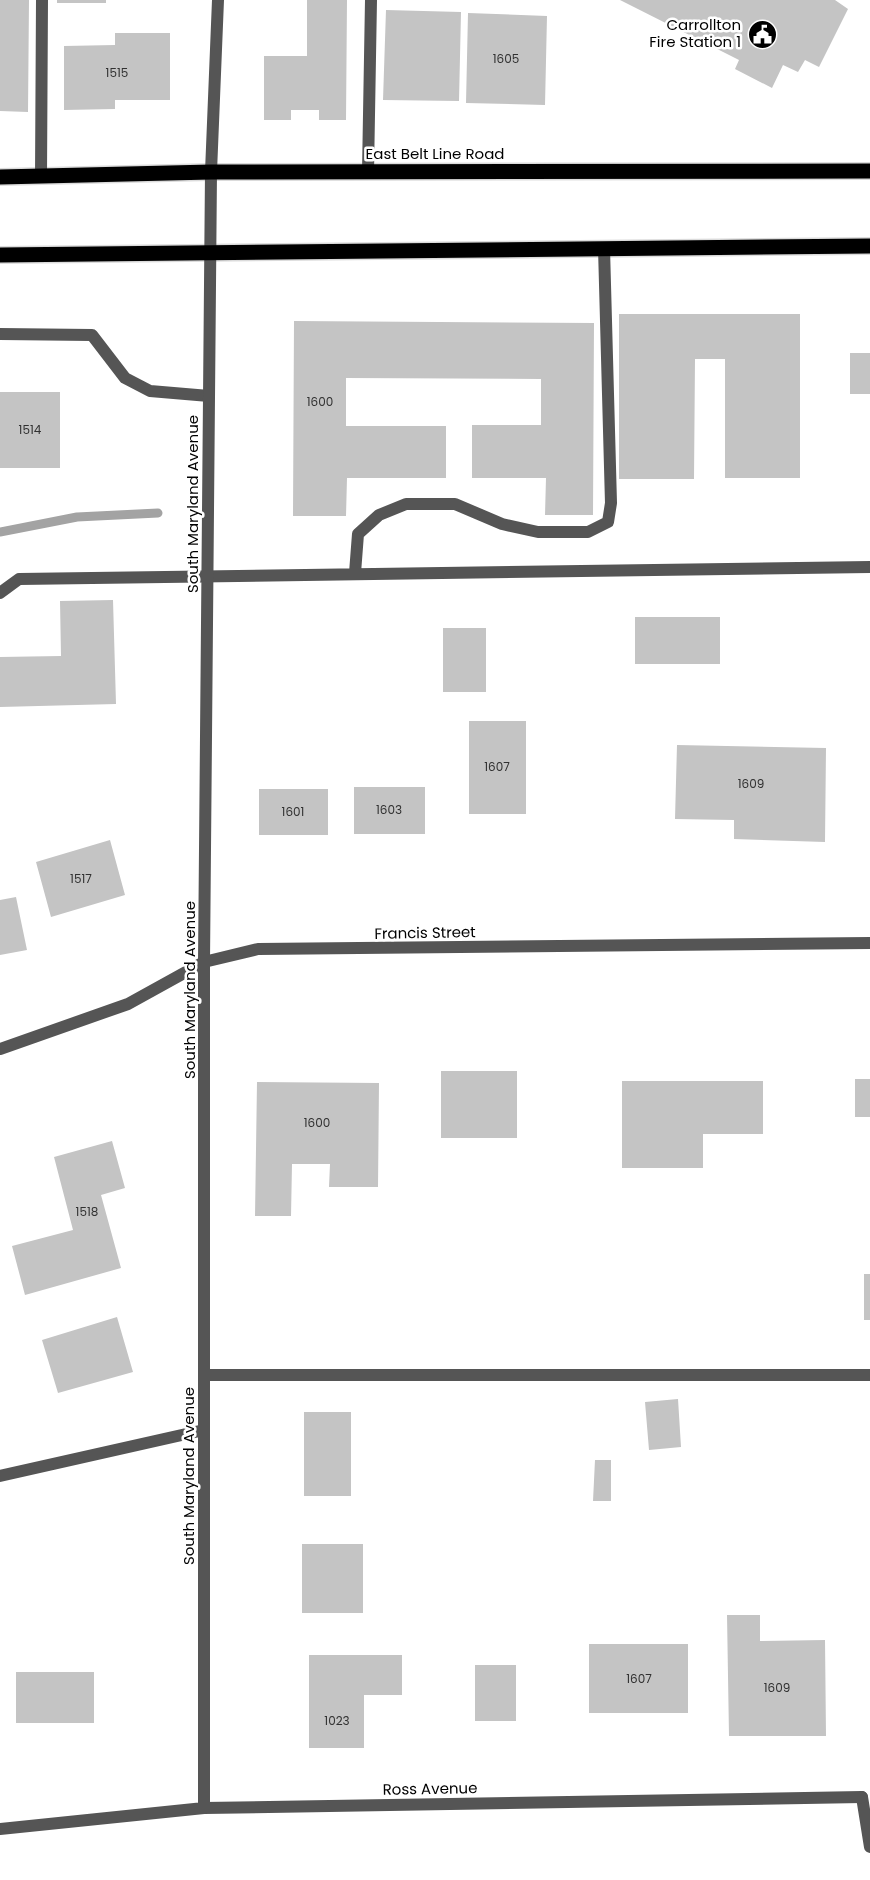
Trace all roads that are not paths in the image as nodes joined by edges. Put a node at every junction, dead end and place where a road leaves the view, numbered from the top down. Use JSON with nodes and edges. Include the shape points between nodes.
{"nodes":[{"id":1,"x":42,"y":0,"type":"edge"},
{"id":2,"x":218,"y":0,"type":"edge"},
{"id":3,"x":371,"y":0,"type":"edge"},
{"id":4,"x":870,"y":171,"type":"edge"},
{"id":5,"x":212,"y":172,"type":"junction"},
{"id":6,"x":368,"y":172,"type":"junction"},
{"id":7,"x":41,"y":176,"type":"junction"},
{"id":8,"x":0,"y":177,"type":"edge"},
{"id":9,"x":870,"y":246,"type":"edge"},
{"id":10,"x":604,"y":248,"type":"junction"},
{"id":11,"x":211,"y":254,"type":"junction"},
{"id":12,"x":0,"y":255,"type":"edge"},
{"id":13,"x":0,"y":334,"type":"edge"},
{"id":14,"x":209,"y":396,"type":"junction"},
{"id":15,"x":870,"y":567,"type":"edge"},
{"id":16,"x":355,"y":573,"type":"junction"},
{"id":17,"x":208,"y":575,"type":"junction"},
{"id":18,"x":0,"y":593,"type":"edge"},
{"id":19,"x":870,"y":943,"type":"edge"},
{"id":20,"x":204,"y":962,"type":"junction"},
{"id":21,"x":0,"y":1049,"type":"edge"},
{"id":22,"x":204,"y":1375,"type":"junction"},
{"id":23,"x":870,"y":1375,"type":"edge"},
{"id":24,"x":204,"y":1430,"type":"junction"},
{"id":25,"x":0,"y":1476,"type":"edge"},
{"id":26,"x":204,"y":1808,"type":"junction"},
{"id":27,"x":0,"y":1829,"type":"edge"},
{"id":28,"x":870,"y":1847,"type":"edge"}],
"edges":[{"from":1,"to":7,"type":"street"},
{"from":2,"to":5,"type":"street","name":"South Maryland Avenue"},
{"from":3,"to":6,"type":"street"},
{"from":4,"to":6,"type":"main road","name":"East Belt Line Road"},
{"from":5,"to":6,"type":"main road","name":"East Belt Line Road"},
{"from":5,"to":7,"type":"main road","name":"East Belt Line Road"},
{"from":5,"to":11,"type":"street","name":"South Maryland Avenue"},
{"from":7,"to":8,"type":"main road","name":"East Belt Line Road"},
{"from":9,"to":10,"type":"main road"},
{"from":10,"to":11,"type":"main road"},
{"from":10,"to":16,"type":"street","via":[[612,503],[608,522],[588,532],[538,532],[501,524],[455,504],[406,504],[379,515],[358,534]]},
{"from":11,"to":12,"type":"main road"},
{"from":11,"to":14,"type":"street","name":"South Maryland Avenue"},
{"from":13,"to":14,"type":"street","via":[[92,335],[125,378],[150,391]]},
{"from":14,"to":17,"type":"street","name":"South Maryland Avenue"},
{"from":15,"to":16,"type":"street"},
{"from":16,"to":17,"type":"street"},
{"from":17,"to":18,"type":"street","via":[[19,579]]},
{"from":17,"to":20,"type":"street","name":"South Maryland Avenue"},
{"from":19,"to":20,"type":"street","name":"Francis Street","via":[[258,949]]},
{"from":20,"to":21,"type":"street","name":"Francis Street","via":[[128,1004]]},
{"from":20,"to":22,"type":"street","name":"South Maryland Avenue"},
{"from":22,"to":23,"type":"street"},
{"from":22,"to":24,"type":"street","name":"South Maryland Avenue"},
{"from":24,"to":25,"type":"street"},
{"from":24,"to":26,"type":"street","name":"South Maryland Avenue"},
{"from":26,"to":27,"type":"street","name":"Ross Avenue"},
{"from":26,"to":28,"type":"street","name":"Ross Avenue","via":[[862,1797]]}]}
